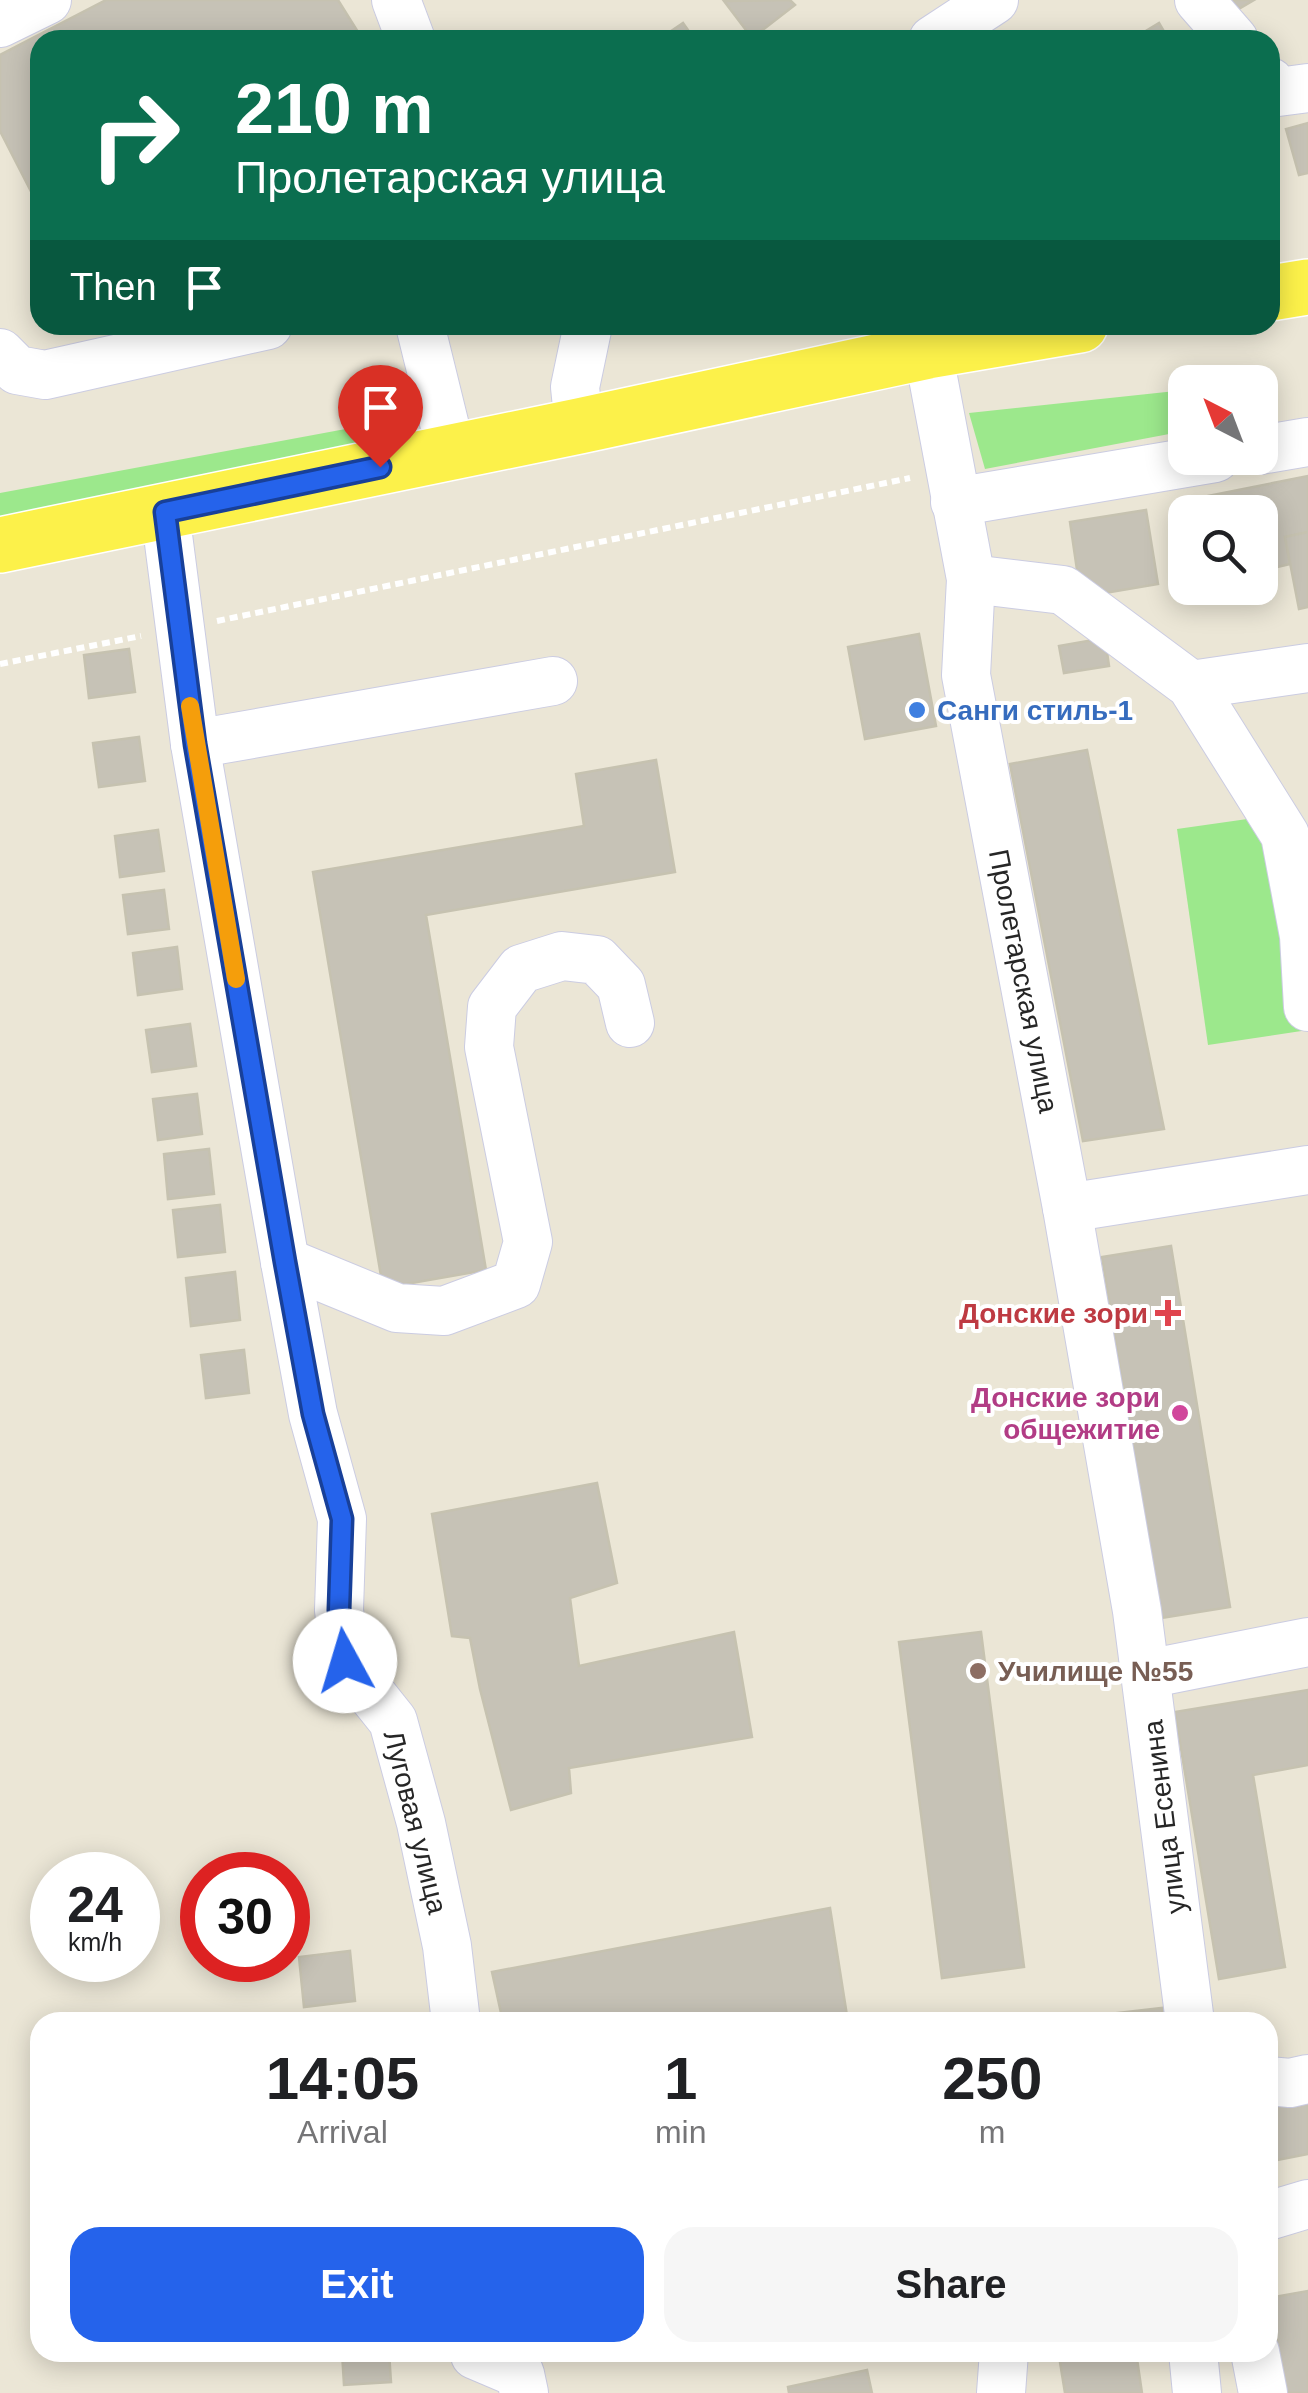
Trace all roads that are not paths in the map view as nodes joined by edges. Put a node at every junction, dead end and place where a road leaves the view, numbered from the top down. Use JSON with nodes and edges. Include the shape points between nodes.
{"nodes":[{"id":1,"x":46,"y":0,"type":"edge"},
{"id":2,"x":396,"y":0,"type":"edge"},
{"id":3,"x":994,"y":0,"type":"edge"},
{"id":4,"x":1199,"y":0,"type":"edge"},
{"id":5,"x":0,"y":24,"type":"edge"},
{"id":6,"x":407,"y":30,"type":"edge"},
{"id":7,"x":948,"y":30,"type":"edge"},
{"id":8,"x":1225,"y":30,"type":"edge"},
{"id":9,"x":1308,"y":88,"type":"edge"},
{"id":10,"x":1280,"y":92,"type":"edge"},
{"id":11,"x":1308,"y":288,"type":"edge"},
{"id":12,"x":1280,"y":292,"type":"edge"},
{"id":13,"x":223,"y":335,"type":"edge"},
{"id":14,"x":422,"y":335,"type":"edge"},
{"id":15,"x":586,"y":335,"type":"edge"},
{"id":16,"x":1022,"y":335,"type":"edge"},
{"id":17,"x":928,"y":351,"type":"junction"},
{"id":18,"x":0,"y":352,"type":"edge"},
{"id":19,"x":579,"y":426,"type":"junction"},
{"id":20,"x":1308,"y":442,"type":"edge"},
{"id":21,"x":1278,"y":447,"type":"edge"},
{"id":22,"x":451,"y":451,"type":"junction"},
{"id":23,"x":1168,"y":463,"type":"edge"},
{"id":24,"x":953,"y":487,"type":"junction"},
{"id":25,"x":165,"y":512,"type":"junction"},
{"id":26,"x":0,"y":545,"type":"edge"},
{"id":27,"x":971,"y":579,"type":"junction"},
{"id":28,"x":1308,"y":668,"type":"edge"},
{"id":29,"x":553,"y":681,"type":"dead end"},
{"id":30,"x":1191,"y":685,"type":"junction"},
{"id":31,"x":195,"y":744,"type":"junction"},
{"id":32,"x":1308,"y":1007,"type":"edge"},
{"id":33,"x":630,"y":1023,"type":"dead end"},
{"id":34,"x":1308,"y":1170,"type":"edge"},
{"id":35,"x":1067,"y":1208,"type":"junction"},
{"id":36,"x":285,"y":1262,"type":"junction"},
{"id":37,"x":1138,"y":1611,"type":"joint"},
{"id":38,"x":1308,"y":1642,"type":"edge"},
{"id":39,"x":1146,"y":1674,"type":"junction"},
{"id":40,"x":455,"y":2012,"type":"edge"},
{"id":41,"x":1189,"y":2012,"type":"edge"},
{"id":42,"x":1308,"y":2078,"type":"edge"},
{"id":43,"x":1278,"y":2082,"type":"edge"},
{"id":44,"x":1308,"y":2204,"type":"edge"},
{"id":45,"x":1278,"y":2213,"type":"edge"},
{"id":46,"x":1003,"y":2362,"type":"edge"},
{"id":47,"x":1194,"y":2362,"type":"edge"},
{"id":48,"x":1257,"y":2362,"type":"edge"},
{"id":49,"x":472,"y":2367,"type":"edge"},
{"id":50,"x":524,"y":2393,"type":"edge"},
{"id":51,"x":1000,"y":2393,"type":"edge"},
{"id":52,"x":1197,"y":2393,"type":"edge"},
{"id":53,"x":1263,"y":2393,"type":"edge"}],
"edges":[{"from":1,"to":5,"type":"street"},
{"from":2,"to":6,"type":"street"},
{"from":3,"to":7,"type":"street"},
{"from":4,"to":8,"type":"street"},
{"from":9,"to":10,"type":"street"},
{"from":11,"to":12,"type":"main road"},
{"from":13,"to":18,"type":"street","via":[[45,375],[17,370]]},
{"from":14,"to":22,"type":"street"},
{"from":15,"to":19,"type":"street","via":[[575,387]]},
{"from":16,"to":17,"type":"main road"},
{"from":17,"to":19,"type":"main road"},
{"from":17,"to":24,"type":"street","name":"Пролетарская улица"},
{"from":19,"to":22,"type":"main road"},
{"from":20,"to":21,"type":"street"},
{"from":22,"to":25,"type":"main road"},
{"from":23,"to":24,"type":"street"},
{"from":24,"to":27,"type":"street","name":"Пролетарская улица"},
{"from":25,"to":26,"type":"main road"},
{"from":25,"to":31,"type":"street","name":"Луговая улица"},
{"from":27,"to":30,"type":"street","via":[[1063,590]]},
{"from":27,"to":35,"type":"street","name":"Пролетарская улица","via":[[966,674]]},
{"from":28,"to":30,"type":"street"},
{"from":29,"to":31,"type":"street"},
{"from":30,"to":32,"type":"street","via":[[1285,835],[1304,936]]},
{"from":31,"to":36,"type":"street","name":"Луговая улица"},
{"from":33,"to":36,"type":"street","via":[[622,985],[597,960],[562,956],[522,968],[492,1008],[489,1048],[528,1242],[516,1284],[444,1311],[397,1308]]},
{"from":34,"to":35,"type":"street"},
{"from":35,"to":37,"type":"street","name":"Пролетарская улица"},
{"from":36,"to":40,"type":"street","name":"Луговая улица","via":[[313,1414],[342,1519],[345,1661],[392,1721],[425,1840]]},
{"from":37,"to":39,"type":"street","name":"улица Есенина"},
{"from":38,"to":39,"type":"street"},
{"from":39,"to":41,"type":"street","name":"улица Есенина"},
{"from":42,"to":43,"type":"street"},
{"from":44,"to":45,"type":"street"},
{"from":46,"to":51,"type":"street"},
{"from":47,"to":52,"type":"street"},
{"from":48,"to":53,"type":"street"},
{"from":49,"to":50,"type":"street","via":[[520,2374]]}]}
